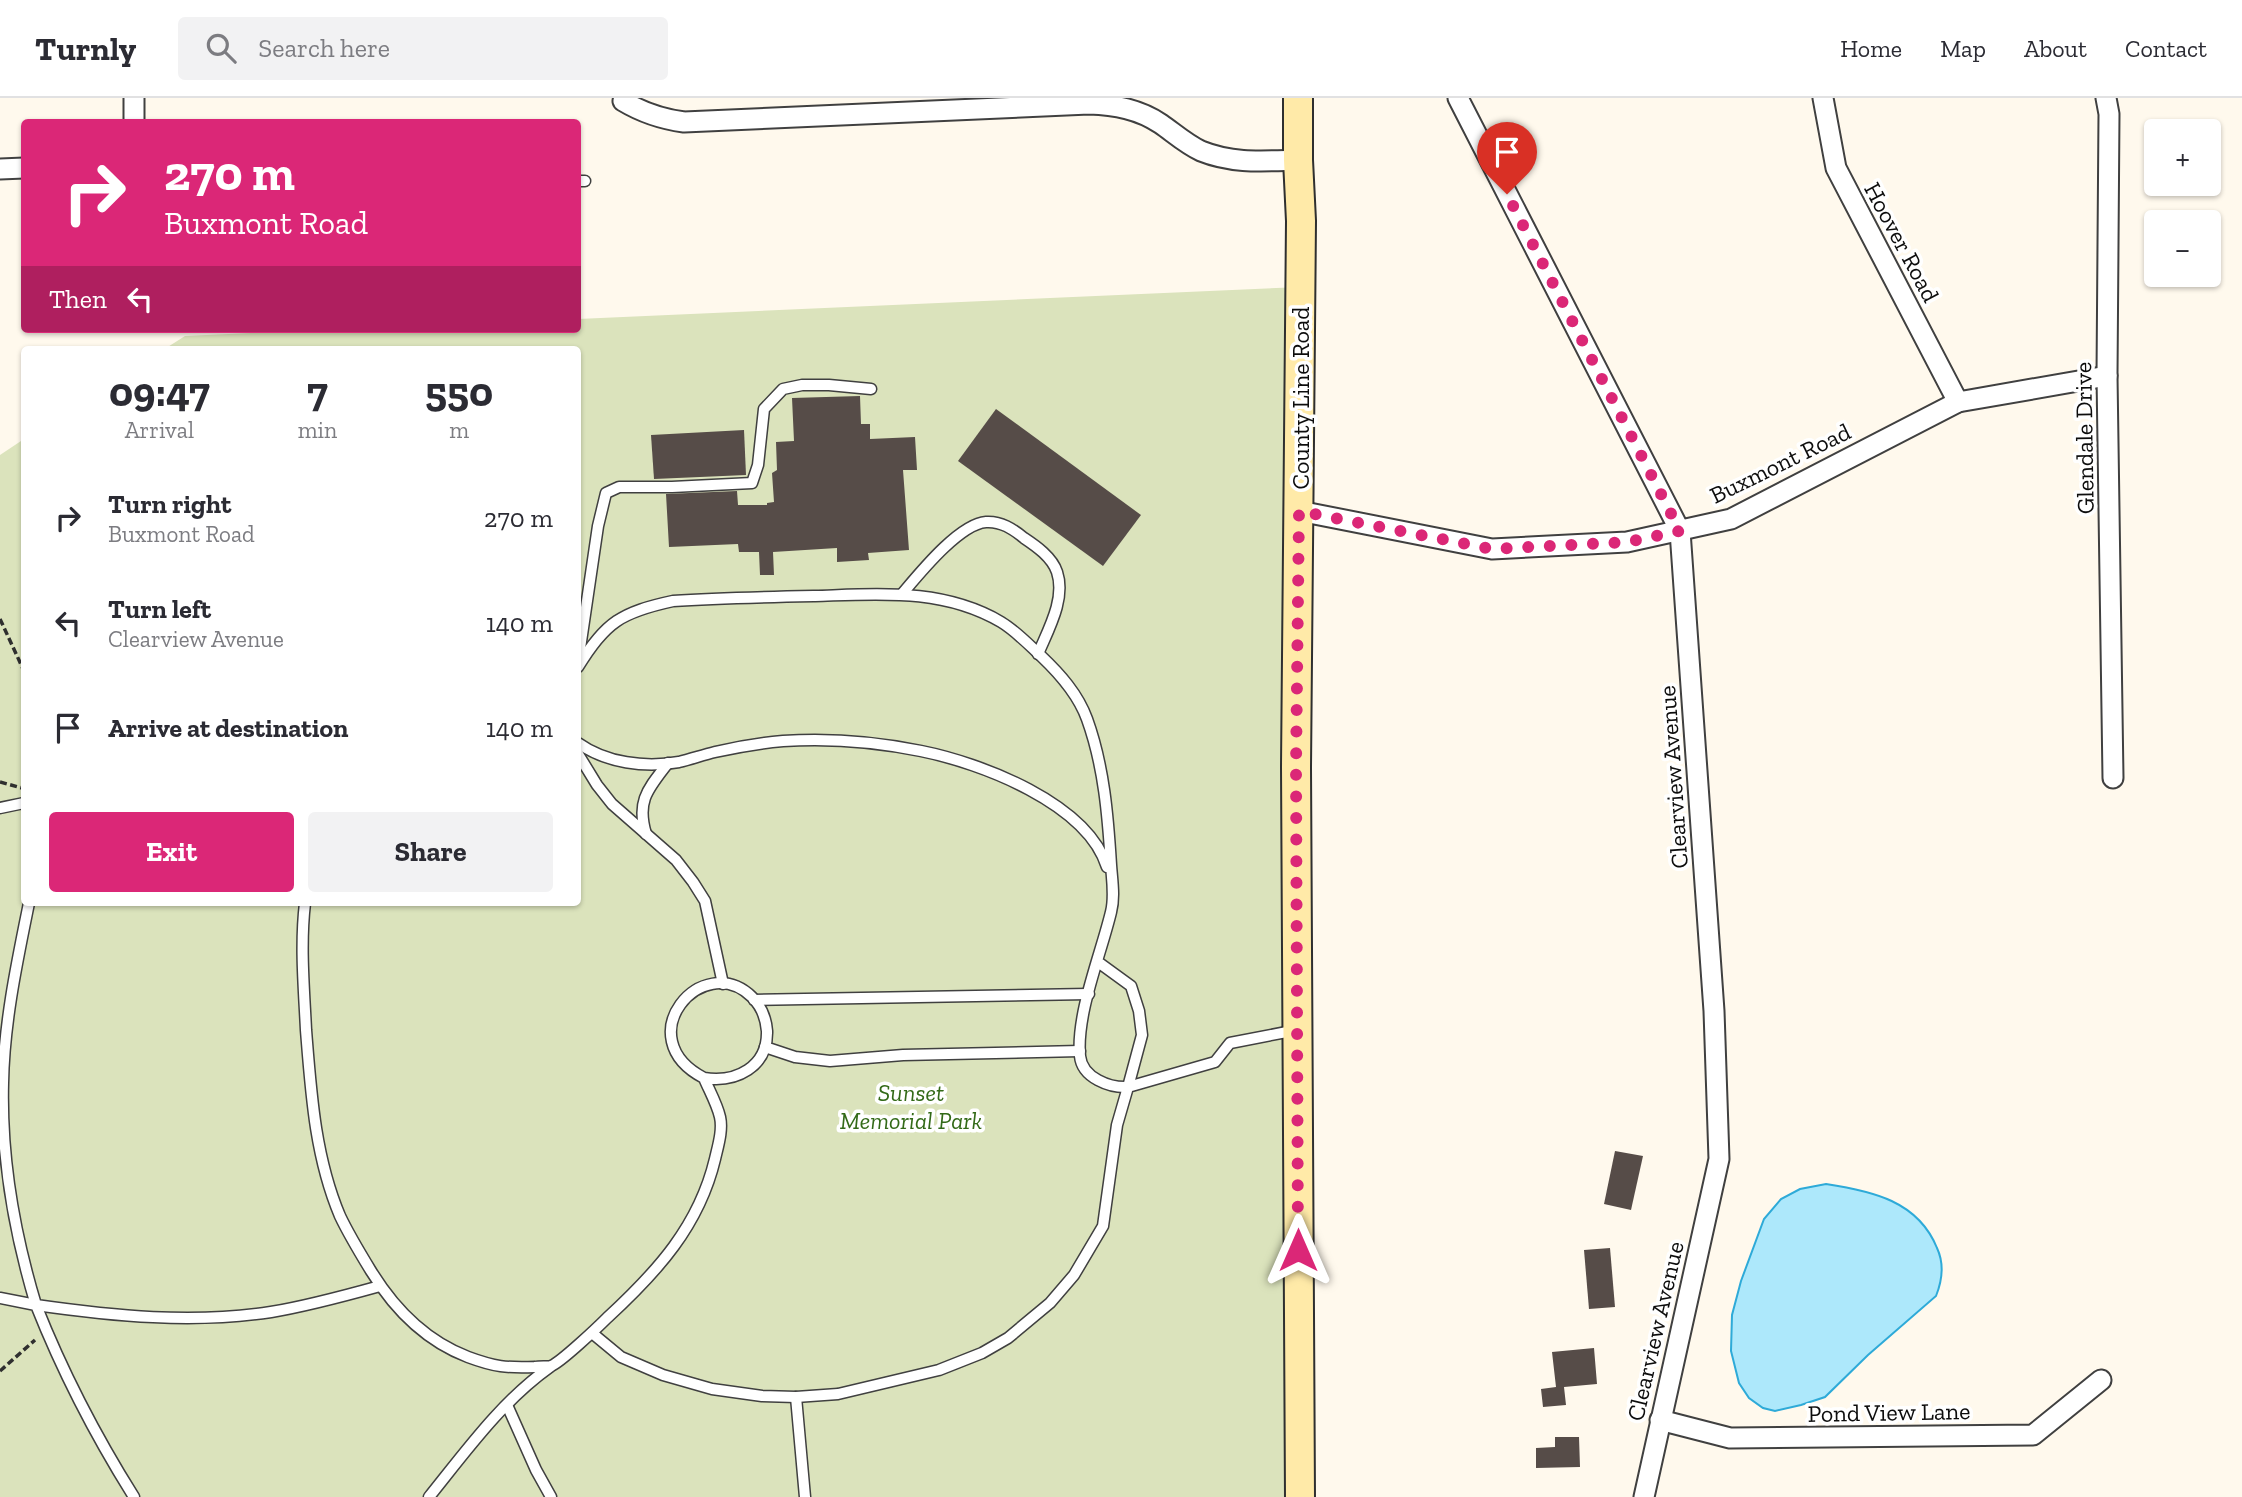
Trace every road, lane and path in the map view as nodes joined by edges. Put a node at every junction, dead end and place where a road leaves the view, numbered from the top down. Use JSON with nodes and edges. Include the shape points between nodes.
{"nodes":[{"id":1,"x":134,"y":98,"type":"edge"},
{"id":2,"x":1298,"y":98,"type":"edge"},
{"id":3,"x":1458,"y":98,"type":"edge"},
{"id":4,"x":1823,"y":98,"type":"edge"},
{"id":5,"x":2106,"y":98,"type":"edge"},
{"id":6,"x":623,"y":101,"type":"dead end"},
{"id":7,"x":134,"y":119,"type":"edge"},
{"id":8,"x":1297,"y":160,"type":"junction"},
{"id":9,"x":21,"y":168,"type":"edge"},
{"id":10,"x":0,"y":169,"type":"edge"},
{"id":11,"x":2107,"y":376,"type":"junction"},
{"id":12,"x":871,"y":389,"type":"dead end"},
{"id":13,"x":1958,"y":402,"type":"junction"},
{"id":14,"x":1299,"y":511,"type":"junction"},
{"id":15,"x":1680,"y":531,"type":"junction"},
{"id":16,"x":902,"y":594,"type":"junction"},
{"id":17,"x":0,"y":619,"type":"edge"},
{"id":18,"x":581,"y":644,"type":"edge"},
{"id":19,"x":1038,"y":654,"type":"junction"},
{"id":20,"x":581,"y":660,"type":"edge"},
{"id":21,"x":21,"y":664,"type":"edge"},
{"id":22,"x":581,"y":745,"type":"edge"},
{"id":23,"x":581,"y":759,"type":"edge"},
{"id":24,"x":668,"y":763,"type":"junction"},
{"id":25,"x":2113,"y":778,"type":"dead end"},
{"id":26,"x":0,"y":782,"type":"edge"},
{"id":27,"x":21,"y":788,"type":"edge"},
{"id":28,"x":21,"y":804,"type":"edge"},
{"id":29,"x":0,"y":808,"type":"edge"},
{"id":30,"x":646,"y":834,"type":"junction"},
{"id":31,"x":1112,"y":888,"type":"junction"},
{"id":32,"x":28,"y":906,"type":"edge"},
{"id":33,"x":305,"y":906,"type":"edge"},
{"id":34,"x":1098,"y":962,"type":"junction"},
{"id":35,"x":723,"y":984,"type":"junction"},
{"id":36,"x":1089,"y":994,"type":"junction"},
{"id":37,"x":754,"y":1000,"type":"junction"},
{"id":38,"x":1297,"y":1030,"type":"junction"},
{"id":39,"x":765,"y":1047,"type":"junction"},
{"id":40,"x":1080,"y":1051,"type":"junction"},
{"id":41,"x":704,"y":1078,"type":"junction"},
{"id":42,"x":1128,"y":1087,"type":"junction"},
{"id":43,"x":380,"y":1286,"type":"junction"},
{"id":44,"x":0,"y":1298,"type":"edge"},
{"id":45,"x":36,"y":1305,"type":"junction"},
{"id":46,"x":46,"y":1331,"type":"junction"},
{"id":47,"x":592,"y":1332,"type":"junction"},
{"id":48,"x":551,"y":1366,"type":"junction"},
{"id":49,"x":0,"y":1371,"type":"edge"},
{"id":50,"x":2101,"y":1380,"type":"dead end"},
{"id":51,"x":796,"y":1397,"type":"junction"},
{"id":52,"x":507,"y":1405,"type":"junction"},
{"id":53,"x":1660,"y":1420,"type":"junction"},
{"id":54,"x":134,"y":1497,"type":"edge"},
{"id":55,"x":429,"y":1497,"type":"edge"},
{"id":56,"x":551,"y":1497,"type":"edge"},
{"id":57,"x":805,"y":1497,"type":"edge"},
{"id":58,"x":1300,"y":1497,"type":"edge"},
{"id":59,"x":1644,"y":1497,"type":"edge"}],
"edges":[{"from":1,"to":7,"type":"street"},
{"from":2,"to":8,"type":"main road","name":"County Line Road"},
{"from":3,"to":15,"type":"street","name":"Clearview Avenue"},
{"from":4,"to":13,"type":"street","name":"Hoover Road","via":[[1836,168]]},
{"from":5,"to":11,"type":"street","name":"Glendale Drive"},
{"from":6,"to":8,"type":"street","via":[[662,119],[684,122],[1113,105],[1137,111],[1199,150],[1224,159]]},
{"from":8,"to":14,"type":"main road","name":"County Line Road","via":[[1301,221]]},
{"from":9,"to":10,"type":"street"},
{"from":11,"to":13,"type":"street","name":"Buxmont Road"},
{"from":11,"to":25,"type":"street","name":"Glendale Drive"},
{"from":12,"to":18,"type":"lane","via":[[829,384],[783,389],[764,409],[758,465],[751,483],[619,487],[606,493]]},
{"from":13,"to":15,"type":"street","name":"Buxmont Road","via":[[1731,519]]},
{"from":14,"to":15,"type":"street","name":"Buxmont Road","via":[[1492,549],[1627,542]]},
{"from":14,"to":38,"type":"main road","name":"County Line Road"},
{"from":15,"to":53,"type":"street","name":"Clearview Avenue","via":[[1714,1011],[1719,1159]]},
{"from":16,"to":19,"type":"lane","via":[[976,609],[1002,623]]},
{"from":16,"to":19,"type":"lane","via":[[963,531],[985,522],[1007,525],[1044,552],[1057,571],[1055,615]]},
{"from":16,"to":20,"type":"lane","via":[[663,603],[618,619],[602,631]]},
{"from":17,"to":21,"type":"path"},
{"from":19,"to":31,"type":"lane","via":[[1075,694],[1096,746]]},
{"from":22,"to":24,"type":"lane","via":[[607,758]]},
{"from":23,"to":30,"type":"lane","via":[[612,804]]},
{"from":24,"to":30,"type":"lane","via":[[648,788],[640,815]]},
{"from":24,"to":31,"type":"lane","via":[[783,741],[843,741],[920,750],[958,760],[1060,808],[1100,848]]},
{"from":26,"to":27,"type":"path"},
{"from":28,"to":29,"type":"lane"},
{"from":30,"to":35,"type":"lane","via":[[677,860],[705,901]]},
{"from":31,"to":34,"type":"lane","via":[[1112,910]]},
{"from":32,"to":45,"type":"lane","via":[[3,1083],[9,1191],[19,1250]]},
{"from":33,"to":43,"type":"lane","via":[[302,972],[316,1133],[340,1215]]},
{"from":34,"to":36,"type":"lane"},
{"from":34,"to":42,"type":"lane","via":[[1131,986],[1139,1011],[1142,1035]]},
{"from":35,"to":37,"type":"lane"},
{"from":35,"to":41,"type":"lane","via":[[693,991],[674,1015],[671,1030],[679,1060]]},
{"from":36,"to":37,"type":"lane"},
{"from":36,"to":40,"type":"lane"},
{"from":37,"to":39,"type":"lane","via":[[766,1022]]},
{"from":38,"to":42,"type":"lane","via":[[1230,1043],[1215,1062]]},
{"from":38,"to":58,"type":"main road","name":"County Line Road"},
{"from":39,"to":40,"type":"lane","via":[[830,1061]]},
{"from":39,"to":41,"type":"lane","via":[[741,1074],[719,1080]]},
{"from":40,"to":42,"type":"lane","via":[[1085,1068],[1096,1078],[1107,1086]]},
{"from":41,"to":47,"type":"lane","via":[[720,1118],[720,1131],[699,1208],[665,1258]]},
{"from":42,"to":51,"type":"lane","via":[[1117,1125],[1103,1226],[1074,1275],[1037,1315],[991,1348],[954,1366],[838,1394]]},
{"from":43,"to":45,"type":"lane","via":[[311,1305],[211,1318]]},
{"from":43,"to":48,"type":"lane","via":[[415,1326],[459,1353],[495,1367]]},
{"from":44,"to":45,"type":"lane"},
{"from":45,"to":46,"type":"lane"},
{"from":46,"to":49,"type":"path"},
{"from":46,"to":54,"type":"lane","via":[[84,1412]]},
{"from":47,"to":48,"type":"lane"},
{"from":47,"to":51,"type":"lane","via":[[621,1357],[688,1383],[737,1394]]},
{"from":48,"to":52,"type":"lane"},
{"from":50,"to":53,"type":"street","name":"Pond View Lane","via":[[2033,1435],[1730,1438]]},
{"from":51,"to":57,"type":"lane"},
{"from":52,"to":55,"type":"lane"},
{"from":52,"to":56,"type":"lane"},
{"from":53,"to":59,"type":"street","name":"Clearview Avenue"}]}
